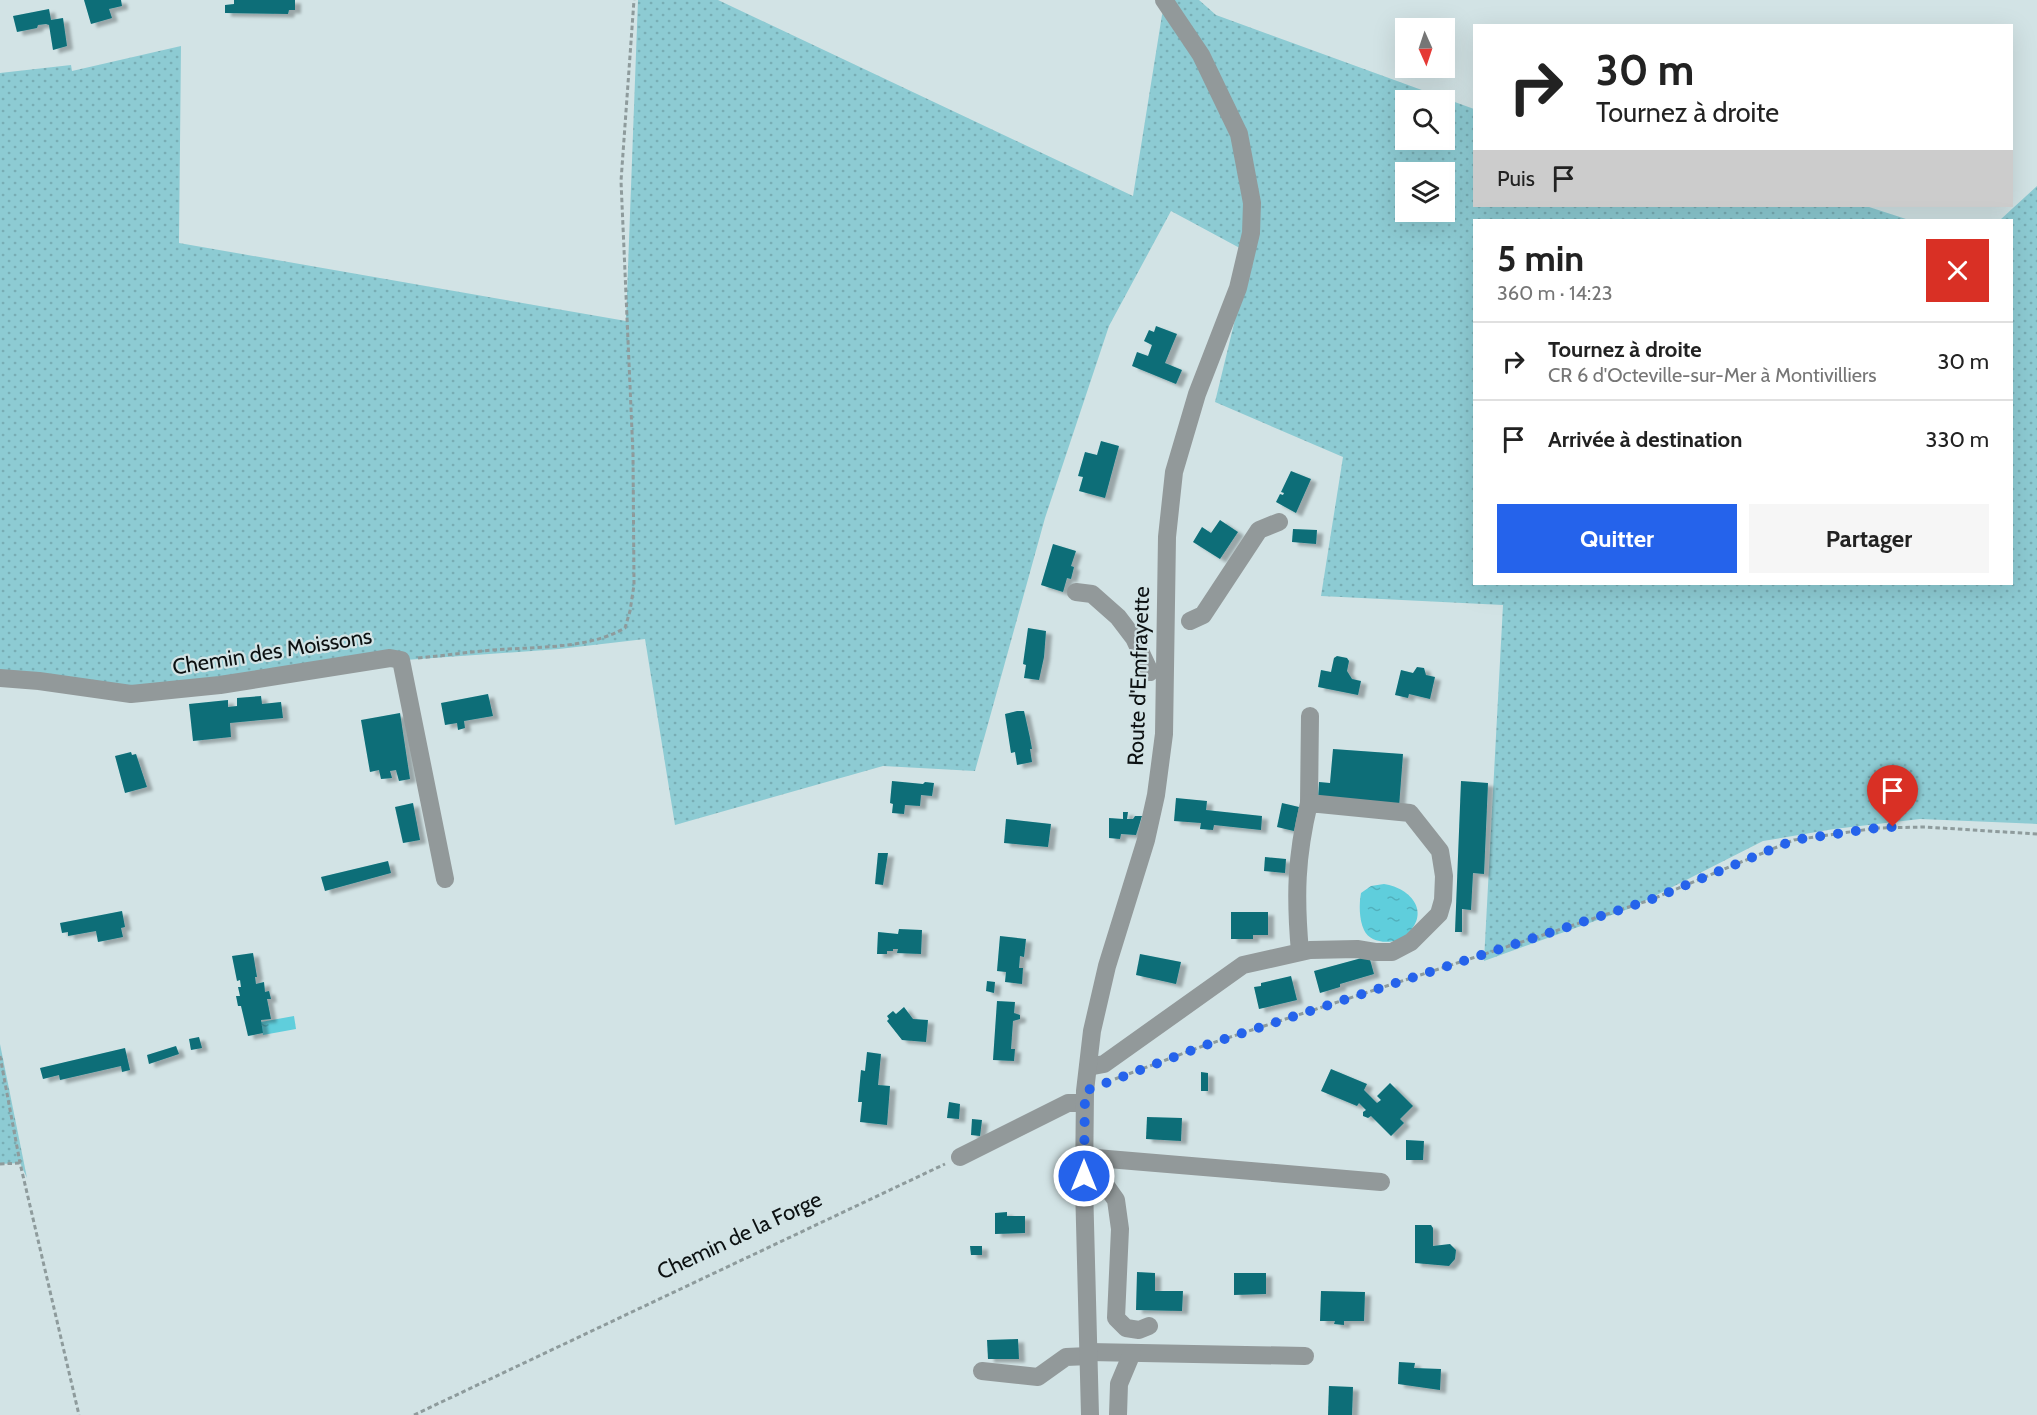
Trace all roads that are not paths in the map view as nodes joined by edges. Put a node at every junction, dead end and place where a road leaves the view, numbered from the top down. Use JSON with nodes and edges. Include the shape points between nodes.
{"nodes":[{"id":1,"x":1164,"y":0,"type":"edge"},
{"id":2,"x":1279,"y":522,"type":"dead end"},
{"id":3,"x":1076,"y":592,"type":"dead end"},
{"id":4,"x":1190,"y":621,"type":"dead end"},
{"id":5,"x":1150,"y":672,"type":"dead end"},
{"id":6,"x":0,"y":678,"type":"edge"},
{"id":7,"x":1310,"y":716,"type":"dead end"},
{"id":8,"x":1309,"y":802,"type":"junction"},
{"id":9,"x":445,"y":879,"type":"dead end"},
{"id":10,"x":1300,"y":952,"type":"junction"},
{"id":11,"x":1088,"y":1068,"type":"junction"},
{"id":12,"x":1085,"y":1097,"type":"junction"},
{"id":13,"x":960,"y":1157,"type":"road end"},
{"id":14,"x":1084,"y":1157,"type":"junction"},
{"id":15,"x":1084,"y":1176,"type":"junction"},
{"id":16,"x":1381,"y":1182,"type":"dead end"},
{"id":17,"x":1149,"y":1326,"type":"dead end"},
{"id":18,"x":1132,"y":1353,"type":"junction"},
{"id":19,"x":1089,"y":1354,"type":"junction"},
{"id":20,"x":1305,"y":1356,"type":"dead end"},
{"id":21,"x":982,"y":1371,"type":"dead end"},
{"id":22,"x":1090,"y":1415,"type":"edge"},
{"id":23,"x":1118,"y":1415,"type":"edge"}],
"edges":[{"from":1,"to":11,"type":"street","name":"Route d'Emfrayette","via":[[1201,55],[1239,134],[1251,203],[1251,233],[1238,288],[1197,394],[1174,472],[1167,537],[1164,734],[1156,795],[1107,966]]},
{"from":2,"to":4,"type":"street","via":[[1259,530],[1203,615]]},
{"from":3,"to":5,"type":"street","via":[[1092,594],[1118,617],[1134,638]]},
{"from":6,"to":9,"type":"street","name":"Chemin des Moissons","via":[[131,694],[390,658],[401,660]]},
{"from":7,"to":8,"type":"street"},
{"from":8,"to":10,"type":"street","via":[[1296,886]]},
{"from":8,"to":10,"type":"street","via":[[1410,813],[1440,850],[1443,900],[1439,914],[1428,927],[1392,952]]},
{"from":10,"to":11,"type":"street","via":[[1243,965],[1104,1064]]},
{"from":11,"to":12,"type":"street","name":"Route d'Emfrayette"},
{"from":12,"to":13,"type":"street"},
{"from":12,"to":14,"type":"street","name":"Route d'Emfrayette"},
{"from":14,"to":15,"type":"street","name":"Route d'Emfrayette"},
{"from":14,"to":16,"type":"street"},
{"from":15,"to":17,"type":"street","via":[[1099,1176],[1116,1200],[1120,1229],[1116,1318],[1125,1329]]},
{"from":15,"to":19,"type":"street","name":"Route d'Emfrayette"},
{"from":18,"to":19,"type":"street"},
{"from":18,"to":20,"type":"street"},
{"from":18,"to":23,"type":"street","via":[[1119,1384]]},
{"from":19,"to":21,"type":"street","via":[[1066,1357],[1038,1377]]},
{"from":19,"to":22,"type":"street","name":"Route d'Emfrayette"}]}
